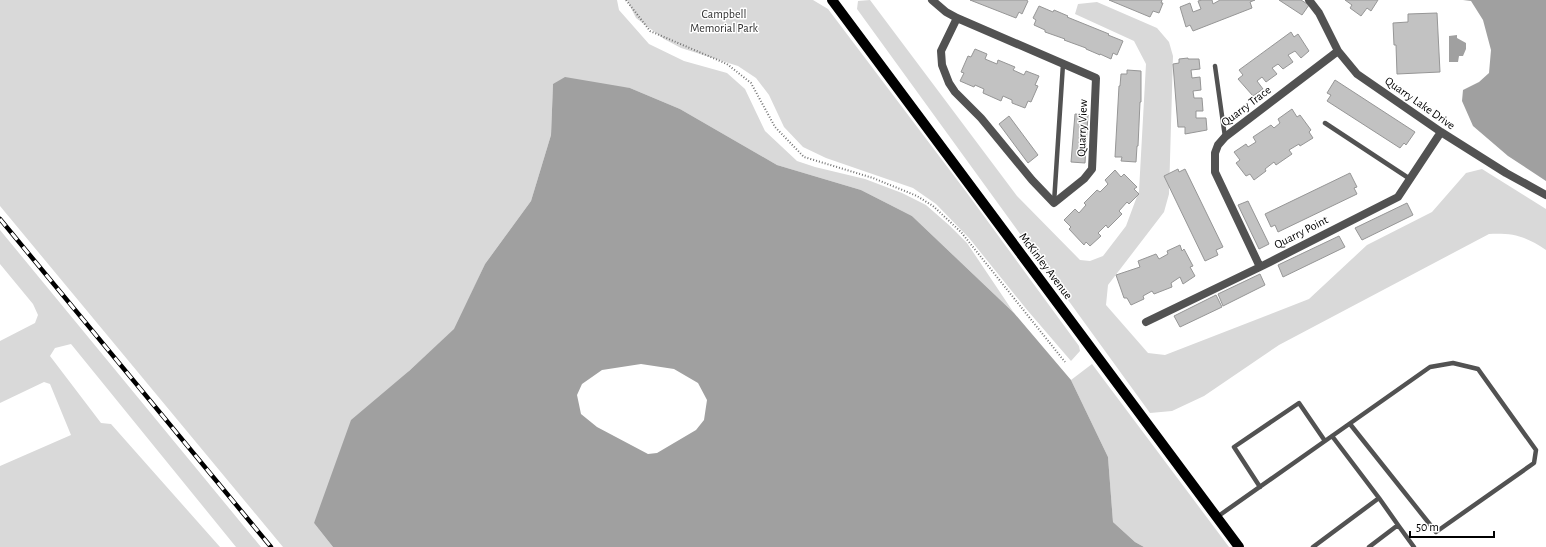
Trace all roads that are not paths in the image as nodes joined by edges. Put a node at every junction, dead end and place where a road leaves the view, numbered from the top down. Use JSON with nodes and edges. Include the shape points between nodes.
{"nodes":[{"id":1,"x":932,"y":0,"type":"edge"},
{"id":2,"x":1309,"y":0,"type":"edge"},
{"id":3,"x":836,"y":1,"type":"edge"},
{"id":4,"x":957,"y":18,"type":"junction"},
{"id":5,"x":1338,"y":51,"type":"junction"},
{"id":6,"x":1063,"y":64,"type":"junction"},
{"id":7,"x":1215,"y":66,"type":"dead end"},
{"id":8,"x":1325,"y":123,"type":"dead end"},
{"id":9,"x":1441,"y":132,"type":"junction"},
{"id":10,"x":1225,"y":137,"type":"junction"},
{"id":11,"x":1410,"y":180,"type":"junction"},
{"id":12,"x":1546,"y":195,"type":"edge"},
{"id":13,"x":1054,"y":203,"type":"junction"},
{"id":14,"x":1260,"y":267,"type":"junction"},
{"id":15,"x":1146,"y":322,"type":"dead end"},
{"id":16,"x":1350,"y":424,"type":"junction"},
{"id":17,"x":1332,"y":436,"type":"junction"},
{"id":18,"x":1325,"y":441,"type":"junction"},
{"id":19,"x":1260,"y":487,"type":"junction"},
{"id":20,"x":1379,"y":498,"type":"junction"},
{"id":21,"x":1217,"y":517,"type":"junction"},
{"id":22,"x":1398,"y":525,"type":"junction"},
{"id":23,"x":1239,"y":547,"type":"edge"},
{"id":24,"x":1313,"y":547,"type":"edge"},
{"id":25,"x":1370,"y":547,"type":"edge"},
{"id":26,"x":1414,"y":547,"type":"edge"}],
"edges":[{"from":1,"to":4,"type":"street","name":"Quarry View"},
{"from":2,"to":5,"type":"street","name":"Quarry Lake Drive","via":[[1320,13]]},
{"from":3,"to":21,"type":"main road","name":"McKinley Avenue"},
{"from":4,"to":6,"type":"street","name":"Quarry View"},
{"from":4,"to":13,"type":"street","via":[[941,52],[947,79],[955,92],[981,118]]},
{"from":5,"to":9,"type":"street","name":"Quarry Lake Drive","via":[[1357,74]]},
{"from":5,"to":10,"type":"street","name":"Quarry Trace"},
{"from":6,"to":13,"type":"lane"},
{"from":6,"to":13,"type":"street","name":"Quarry View","via":[[1096,78],[1092,169],[1084,179]]},
{"from":7,"to":10,"type":"lane"},
{"from":8,"to":11,"type":"lane"},
{"from":9,"to":11,"type":"street","name":"Quarry Point"},
{"from":9,"to":12,"type":"street","name":"Quarry Lake Drive"},
{"from":10,"to":14,"type":"street","name":"Quarry Trace","via":[[1218,144],[1215,153],[1215,172]]},
{"from":11,"to":14,"type":"street","name":"Quarry Point","via":[[1398,197]]},
{"from":14,"to":15,"type":"street","name":"Quarry Point"},
{"from":16,"to":16,"type":"lane","via":[[1430,367],[1453,363],[1478,369],[1536,450],[1534,463],[1436,532]]},
{"from":16,"to":17,"type":"lane"},
{"from":17,"to":18,"type":"lane"},
{"from":17,"to":20,"type":"lane"},
{"from":18,"to":19,"type":"lane"},
{"from":18,"to":19,"type":"lane","via":[[1299,403],[1234,447]]},
{"from":19,"to":21,"type":"lane"},
{"from":20,"to":22,"type":"lane"},
{"from":20,"to":24,"type":"lane"},
{"from":21,"to":23,"type":"main road","name":"McKinley Avenue"},
{"from":22,"to":25,"type":"lane"},
{"from":22,"to":26,"type":"lane"}]}
